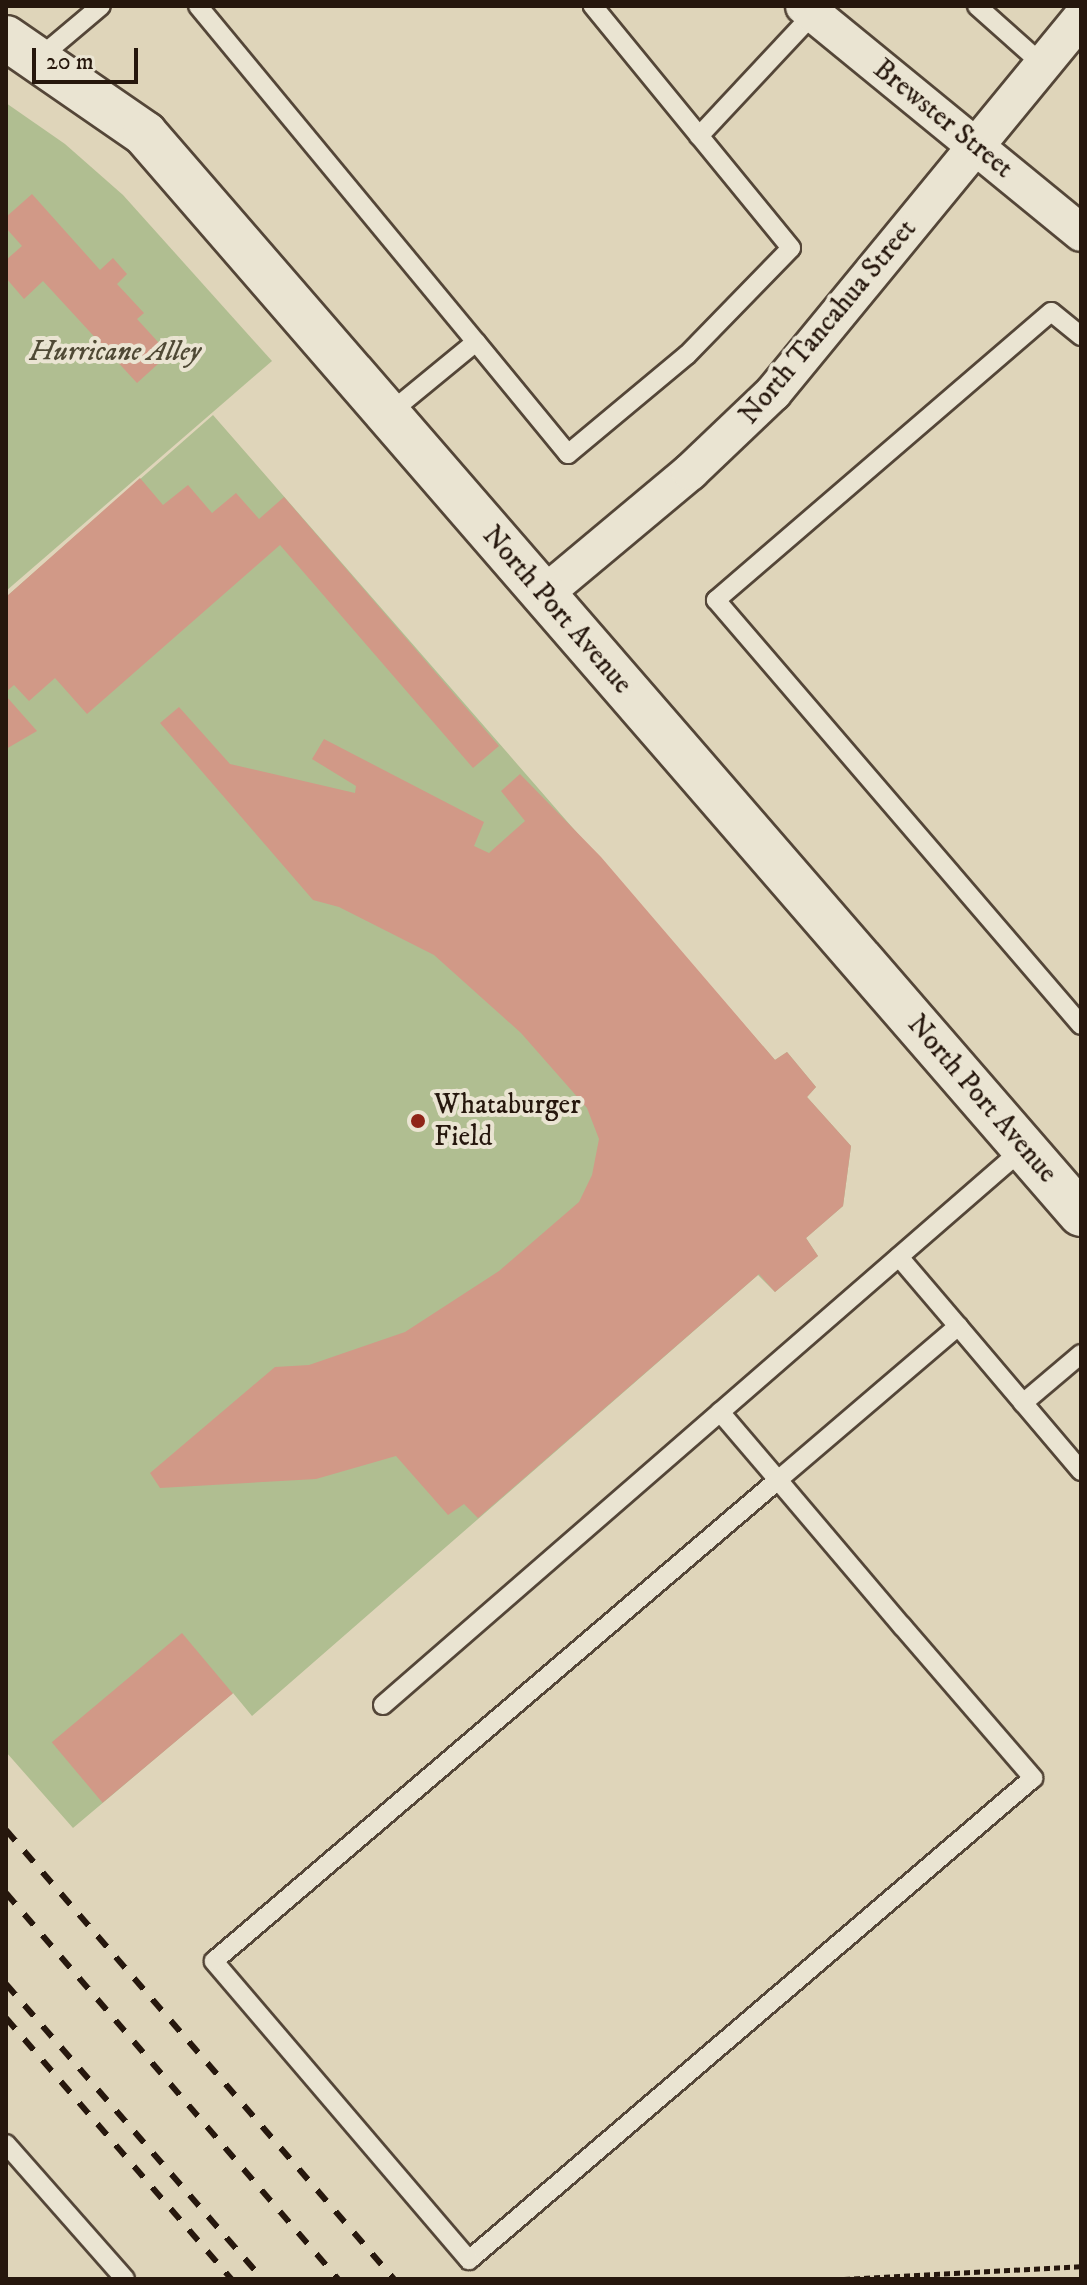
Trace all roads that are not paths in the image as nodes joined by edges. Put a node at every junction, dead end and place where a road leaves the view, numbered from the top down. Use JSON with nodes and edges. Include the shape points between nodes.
{"nodes":[{"id":1,"x":101,"y":6,"type":"edge"},
{"id":2,"x":198,"y":6,"type":"edge"},
{"id":3,"x":593,"y":6,"type":"edge"},
{"id":4,"x":977,"y":6,"type":"edge"},
{"id":5,"x":808,"y":10,"type":"edge"},
{"id":6,"x":1081,"y":18,"type":"edge"},
{"id":7,"x":22,"y":48,"type":"edge"},
{"id":8,"x":1042,"y":64,"type":"junction"},
{"id":9,"x":699,"y":136,"type":"junction"},
{"id":10,"x":975,"y":145,"type":"junction"},
{"id":11,"x":1081,"y":233,"type":"edge"},
{"id":12,"x":1081,"y":336,"type":"edge"},
{"id":13,"x":476,"y":342,"type":"junction"},
{"id":14,"x":387,"y":415,"type":"junction"},
{"id":15,"x":543,"y":595,"type":"junction"},
{"id":16,"x":1081,"y":1025,"type":"edge"},
{"id":17,"x":1024,"y":1148,"type":"junction"},
{"id":18,"x":1081,"y":1214,"type":"edge"},
{"id":19,"x":899,"y":1257,"type":"junction"},
{"id":20,"x":958,"y":1326,"type":"junction"},
{"id":21,"x":1081,"y":1354,"type":"edge"},
{"id":22,"x":1023,"y":1403,"type":"junction"},
{"id":23,"x":720,"y":1412,"type":"junction"},
{"id":24,"x":1081,"y":1471,"type":"edge"},
{"id":25,"x":778,"y":1480,"type":"junction"},
{"id":26,"x":383,"y":1705,"type":"dead end"},
{"id":27,"x":6,"y":2144,"type":"edge"},
{"id":28,"x":125,"y":2279,"type":"edge"}],
"edges":[{"from":1,"to":7,"type":"lane"},
{"from":2,"to":13,"type":"lane"},
{"from":3,"to":9,"type":"lane"},
{"from":4,"to":8,"type":"lane"},
{"from":5,"to":9,"type":"lane"},
{"from":5,"to":10,"type":"street","name":"Brewster Street"},
{"from":6,"to":8,"type":"street","name":"North Tancahua Street"},
{"from":7,"to":14,"type":"main road","name":"North Port Avenue","via":[[145,134]]},
{"from":8,"to":10,"type":"street","name":"North Tancahua Street"},
{"from":9,"to":13,"type":"lane","via":[[791,248],[687,355],[568,454]]},
{"from":10,"to":11,"type":"street","name":"Brewster Street"},
{"from":10,"to":15,"type":"street","name":"North Tancahua Street","via":[[773,393],[690,472]]},
{"from":12,"to":16,"type":"lane","via":[[1051,312],[716,600]]},
{"from":13,"to":14,"type":"lane"},
{"from":14,"to":15,"type":"main road","name":"North Port Avenue"},
{"from":15,"to":17,"type":"main road","name":"North Port Avenue"},
{"from":17,"to":18,"type":"main road","name":"North Port Avenue"},
{"from":17,"to":19,"type":"lane"},
{"from":19,"to":20,"type":"lane"},
{"from":19,"to":23,"type":"lane"},
{"from":20,"to":22,"type":"lane"},
{"from":20,"to":25,"type":"lane"},
{"from":21,"to":22,"type":"lane"},
{"from":22,"to":24,"type":"lane"},
{"from":23,"to":25,"type":"lane"},
{"from":23,"to":26,"type":"lane"},
{"from":25,"to":25,"type":"lane","via":[[214,1961],[469,2260],[1033,1778]]},
{"from":27,"to":28,"type":"lane"}]}
